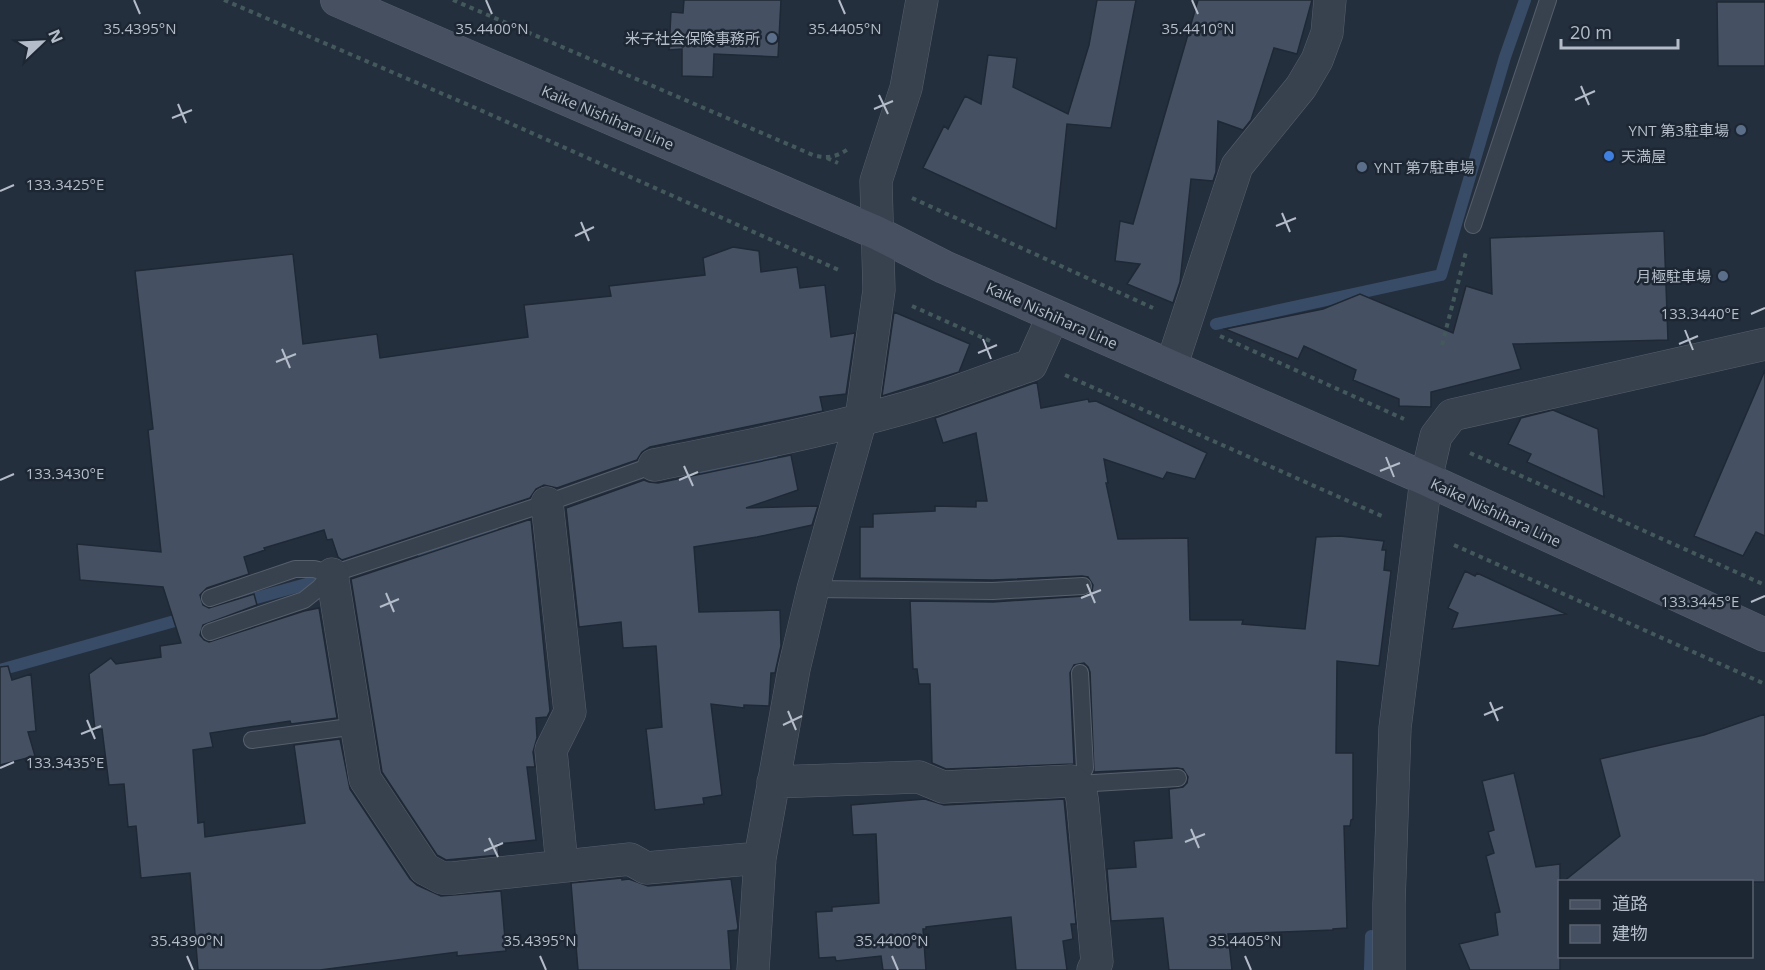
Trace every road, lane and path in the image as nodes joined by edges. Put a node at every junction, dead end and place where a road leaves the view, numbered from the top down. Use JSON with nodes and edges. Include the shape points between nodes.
{"nodes":[{"id":1,"x":224,"y":0,"type":"edge"},
{"id":2,"x":337,"y":0,"type":"edge"},
{"id":3,"x":453,"y":0,"type":"edge"},
{"id":4,"x":922,"y":0,"type":"edge"},
{"id":5,"x":1330,"y":0,"type":"edge"},
{"id":6,"x":1548,"y":0,"type":"edge"},
{"id":7,"x":854,"y":146,"type":"dead end"},
{"id":8,"x":794,"y":148,"type":"junction"},
{"id":9,"x":792,"y":155,"type":"dead end"},
{"id":10,"x":826,"y":158,"type":"junction"},
{"id":11,"x":838,"y":163,"type":"dead end"},
{"id":12,"x":909,"y":196,"type":"dead end"},
{"id":13,"x":964,"y":222,"type":"junction"},
{"id":14,"x":1473,"y":225,"type":"joint"},
{"id":15,"x":961,"y":228,"type":"dead end"},
{"id":16,"x":761,"y":229,"type":"dead end"},
{"id":17,"x":877,"y":233,"type":"junction"},
{"id":18,"x":759,"y":234,"type":"junction"},
{"id":19,"x":845,"y":273,"type":"dead end"},
{"id":20,"x":928,"y":303,"type":"dead end"},
{"id":21,"x":908,"y":304,"type":"dead end"},
{"id":22,"x":1157,"y":309,"type":"dead end"},
{"id":23,"x":924,"y":312,"type":"junction"},
{"id":24,"x":1053,"y":316,"type":"junction"},
{"id":25,"x":1210,"y":332,"type":"dead end"},
{"id":26,"x":995,"y":344,"type":"dead end"},
{"id":27,"x":1765,"y":344,"type":"edge"},
{"id":28,"x":1442,"y":345,"type":"dead end"},
{"id":29,"x":1171,"y":367,"type":"junction"},
{"id":30,"x":1062,"y":374,"type":"dead end"},
{"id":31,"x":861,"y":419,"type":"junction"},
{"id":32,"x":1414,"y":423,"type":"dead end"},
{"id":33,"x":1462,"y":450,"type":"dead end"},
{"id":34,"x":654,"y":465,"type":"joint"},
{"id":35,"x":1426,"y":479,"type":"junction"},
{"id":36,"x":547,"y":503,"type":"junction"},
{"id":37,"x":1385,"y":517,"type":"dead end"},
{"id":38,"x":1449,"y":543,"type":"dead end"},
{"id":39,"x":332,"y":574,"type":"junction"},
{"id":40,"x":1765,"y":585,"type":"edge"},
{"id":41,"x":1083,"y":586,"type":"dead end"},
{"id":42,"x":813,"y":589,"type":"junction"},
{"id":43,"x":210,"y":598,"type":"dead end"},
{"id":44,"x":210,"y":632,"type":"dead end"},
{"id":45,"x":1765,"y":635,"type":"edge"},
{"id":46,"x":1080,"y":673,"type":"dead end"},
{"id":47,"x":1765,"y":684,"type":"edge"},
{"id":48,"x":357,"y":726,"type":"junction"},
{"id":49,"x":252,"y":740,"type":"dead end"},
{"id":50,"x":1178,"y":778,"type":"dead end"},
{"id":51,"x":773,"y":782,"type":"junction"},
{"id":52,"x":1077,"y":784,"type":"junction"},
{"id":53,"x":760,"y":858,"type":"junction"},
{"id":54,"x":562,"y":866,"type":"junction"},
{"id":55,"x":753,"y":970,"type":"edge"},
{"id":56,"x":1093,"y":970,"type":"edge"},
{"id":57,"x":1389,"y":970,"type":"edge"}],
"edges":[{"from":1,"to":18,"type":"path"},
{"from":2,"to":17,"type":"main road","name":"Kaike Nishihara Line"},
{"from":3,"to":8,"type":"path"},
{"from":4,"to":17,"type":"street","via":[[906,88],[876,181]]},
{"from":5,"to":29,"type":"street","via":[[1327,33],[1317,60],[1301,87],[1237,166]]},
{"from":6,"to":14,"type":"lane"},
{"from":7,"to":10,"type":"path","via":[[841,155]]},
{"from":8,"to":9,"type":"path"},
{"from":8,"to":10,"type":"path"},
{"from":10,"to":11,"type":"path"},
{"from":12,"to":13,"type":"path"},
{"from":13,"to":15,"type":"path"},
{"from":13,"to":22,"type":"path"},
{"from":14,"to":28,"type":"path"},
{"from":16,"to":18,"type":"path"},
{"from":17,"to":24,"type":"main road","name":"Kaike Nishihara Line"},
{"from":17,"to":31,"type":"street","via":[[879,290]]},
{"from":18,"to":19,"type":"path"},
{"from":20,"to":23,"type":"path"},
{"from":21,"to":23,"type":"path"},
{"from":23,"to":26,"type":"path"},
{"from":24,"to":29,"type":"main road","name":"Kaike Nishihara Line"},
{"from":24,"to":31,"type":"street","via":[[1031,364],[931,400]]},
{"from":25,"to":32,"type":"path"},
{"from":27,"to":35,"type":"street","via":[[1452,415],[1436,436]]},
{"from":29,"to":35,"type":"main road","name":"Kaike Nishihara Line"},
{"from":30,"to":37,"type":"path"},
{"from":31,"to":34,"type":"street"},
{"from":31,"to":42,"type":"street"},
{"from":33,"to":40,"type":"path"},
{"from":34,"to":36,"type":"lane"},
{"from":35,"to":45,"type":"main road","name":"Kaike Nishihara Line"},
{"from":35,"to":57,"type":"street","via":[[1395,728]]},
{"from":36,"to":39,"type":"lane"},
{"from":36,"to":54,"type":"street","via":[[570,712],[551,750]]},
{"from":38,"to":47,"type":"path"},
{"from":39,"to":43,"type":"lane","via":[[295,569]]},
{"from":39,"to":44,"type":"lane","via":[[304,600]]},
{"from":39,"to":48,"type":"street"},
{"from":41,"to":42,"type":"lane","via":[[993,591]]},
{"from":42,"to":51,"type":"street"},
{"from":46,"to":52,"type":"lane","via":[[1085,768]]},
{"from":48,"to":49,"type":"lane"},
{"from":48,"to":54,"type":"street","via":[[365,779],[425,869],[442,878],[453,878]]},
{"from":50,"to":52,"type":"lane"},
{"from":51,"to":52,"type":"street","via":[[919,777],[944,787],[1065,781]]},
{"from":51,"to":53,"type":"street"},
{"from":52,"to":56,"type":"street","via":[[1084,817],[1096,962]]},
{"from":53,"to":54,"type":"street","via":[[646,868],[630,859]]},
{"from":53,"to":55,"type":"street"}]}
